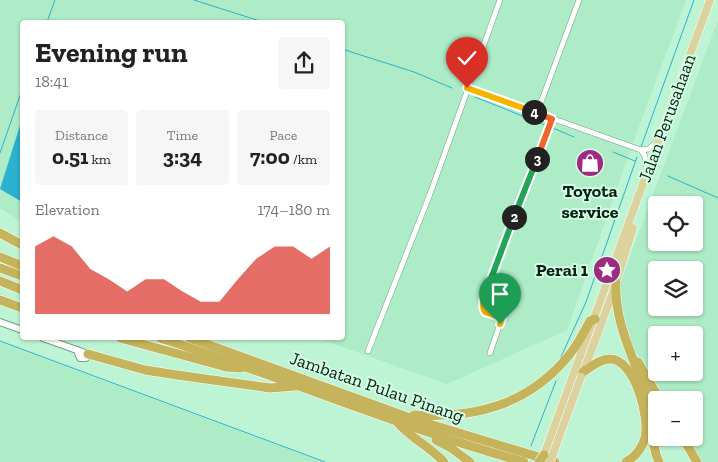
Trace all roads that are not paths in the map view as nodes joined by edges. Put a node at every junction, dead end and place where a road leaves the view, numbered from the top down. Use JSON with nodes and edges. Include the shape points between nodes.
{"nodes":[{"id":1,"x":500,"y":0,"type":"edge"},
{"id":2,"x":579,"y":0,"type":"edge"},
{"id":3,"x":710,"y":0,"type":"edge"},
{"id":4,"x":715,"y":0,"type":"edge"},
{"id":5,"x":467,"y":88,"type":"junction"},
{"id":6,"x":537,"y":113,"type":"junction"},
{"id":7,"x":552,"y":119,"type":"junction"},
{"id":8,"x":660,"y":136,"type":"junction"},
{"id":9,"x":641,"y":150,"type":"junction"},
{"id":10,"x":647,"y":173,"type":"junction"},
{"id":11,"x":0,"y":233,"type":"edge"},
{"id":12,"x":20,"y":244,"type":"edge"},
{"id":13,"x":0,"y":257,"type":"edge"},
{"id":14,"x":20,"y":265,"type":"edge"},
{"id":15,"x":0,"y":268,"type":"edge"},
{"id":16,"x":20,"y":275,"type":"edge"},
{"id":17,"x":0,"y":281,"type":"edge"},
{"id":18,"x":616,"y":283,"type":"junction"},
{"id":19,"x":20,"y":289,"type":"edge"},
{"id":20,"x":0,"y":296,"type":"edge"},
{"id":21,"x":0,"y":300,"type":"edge"},
{"id":22,"x":20,"y":303,"type":"edge"},
{"id":23,"x":20,"y":307,"type":"edge"},
{"id":24,"x":595,"y":319,"type":"junction"},
{"id":25,"x":0,"y":322,"type":"edge"},
{"id":26,"x":20,"y":329,"type":"edge"},
{"id":27,"x":49,"y":340,"type":"edge"},
{"id":28,"x":127,"y":340,"type":"edge"},
{"id":29,"x":166,"y":340,"type":"edge"},
{"id":30,"x":196,"y":340,"type":"edge"},
{"id":31,"x":628,"y":348,"type":"junction"},
{"id":32,"x":368,"y":351,"type":"dead end"},
{"id":33,"x":490,"y":353,"type":"dead end"},
{"id":34,"x":88,"y":354,"type":"joint"},
{"id":35,"x":252,"y":369,"type":"junction"},
{"id":36,"x":579,"y":375,"type":"junction"},
{"id":37,"x":299,"y":386,"type":"junction"},
{"id":38,"x":654,"y":391,"type":"edge"},
{"id":39,"x":399,"y":418,"type":"junction"},
{"id":40,"x":427,"y":432,"type":"junction"},
{"id":41,"x":687,"y":446,"type":"edge"},
{"id":42,"x":544,"y":460,"type":"edge"},
{"id":43,"x":444,"y":462,"type":"edge"},
{"id":44,"x":470,"y":462,"type":"edge"},
{"id":45,"x":524,"y":462,"type":"edge"},
{"id":46,"x":555,"y":462,"type":"edge"},
{"id":47,"x":626,"y":462,"type":"edge"},
{"id":48,"x":659,"y":462,"type":"edge"},
{"id":49,"x":697,"y":462,"type":"edge"}],
"edges":[{"from":1,"to":5,"type":"street"},
{"from":2,"to":6,"type":"street"},
{"from":3,"to":8,"type":"main road","name":"Jalan Perusahaan"},
{"from":4,"to":18,"type":"main road","name":"Jalan Perusahaan","via":[[634,222]]},
{"from":5,"to":6,"type":"street"},
{"from":5,"to":32,"type":"street","via":[[430,194]]},
{"from":6,"to":7,"type":"street"},
{"from":7,"to":9,"type":"street"},
{"from":7,"to":33,"type":"street","via":[[482,302],[485,312],[502,318]]},
{"from":8,"to":9,"type":"street","via":[[652,146]]},
{"from":8,"to":10,"type":"main road","name":"Jalan Perusahaan"},
{"from":9,"to":10,"type":"street"},
{"from":10,"to":24,"type":"main road","name":"Jalan Perusahaan"},
{"from":11,"to":12,"type":"highway"},
{"from":13,"to":14,"type":"highway"},
{"from":15,"to":16,"type":"highway"},
{"from":17,"to":19,"type":"highway"},
{"from":18,"to":31,"type":"highway","via":[[617,313]]},
{"from":18,"to":36,"type":"main road","name":"Jalan Perusahaan"},
{"from":20,"to":22,"type":"highway"},
{"from":21,"to":23,"type":"highway"},
{"from":24,"to":36,"type":"main road","name":"Jalan Perusahaan"},
{"from":24,"to":39,"type":"highway","via":[[590,321],[557,369],[536,388],[516,399],[482,411]]},
{"from":25,"to":26,"type":"street"},
{"from":27,"to":34,"type":"street"},
{"from":28,"to":35,"type":"highway","name":"Jambatan Pulau Pinang","via":[[226,367]]},
{"from":29,"to":35,"type":"highway","name":"Jambatan Pulau Pinang"},
{"from":30,"to":39,"type":"highway","name":"Jambatan Pulau Pinang"},
{"from":31,"to":38,"type":"highway"},
{"from":31,"to":48,"type":"highway","via":[[652,414],[653,444]]},
{"from":34,"to":37,"type":"highway","via":[[177,375],[270,388]]},
{"from":35,"to":37,"type":"highway","name":"Jambatan Pulau Pinang"},
{"from":36,"to":42,"type":"main road","name":"Jalan Perusahaan"},
{"from":36,"to":47,"type":"highway","via":[[600,361],[612,359],[625,365],[632,376],[642,403],[646,431],[639,449]]},
{"from":37,"to":39,"type":"highway","name":"Jambatan Pulau Pinang"},
{"from":39,"to":40,"type":"highway","name":"Jambatan Pulau Pinang"},
{"from":39,"to":43,"type":"highway","via":[[403,429]]},
{"from":39,"to":46,"type":"highway","name":"Jambatan Pulau Pinang"},
{"from":40,"to":44,"type":"highway","via":[[431,438]]},
{"from":40,"to":45,"type":"highway","name":"Jambatan Pulau Pinang"},
{"from":41,"to":49,"type":"highway"}]}
